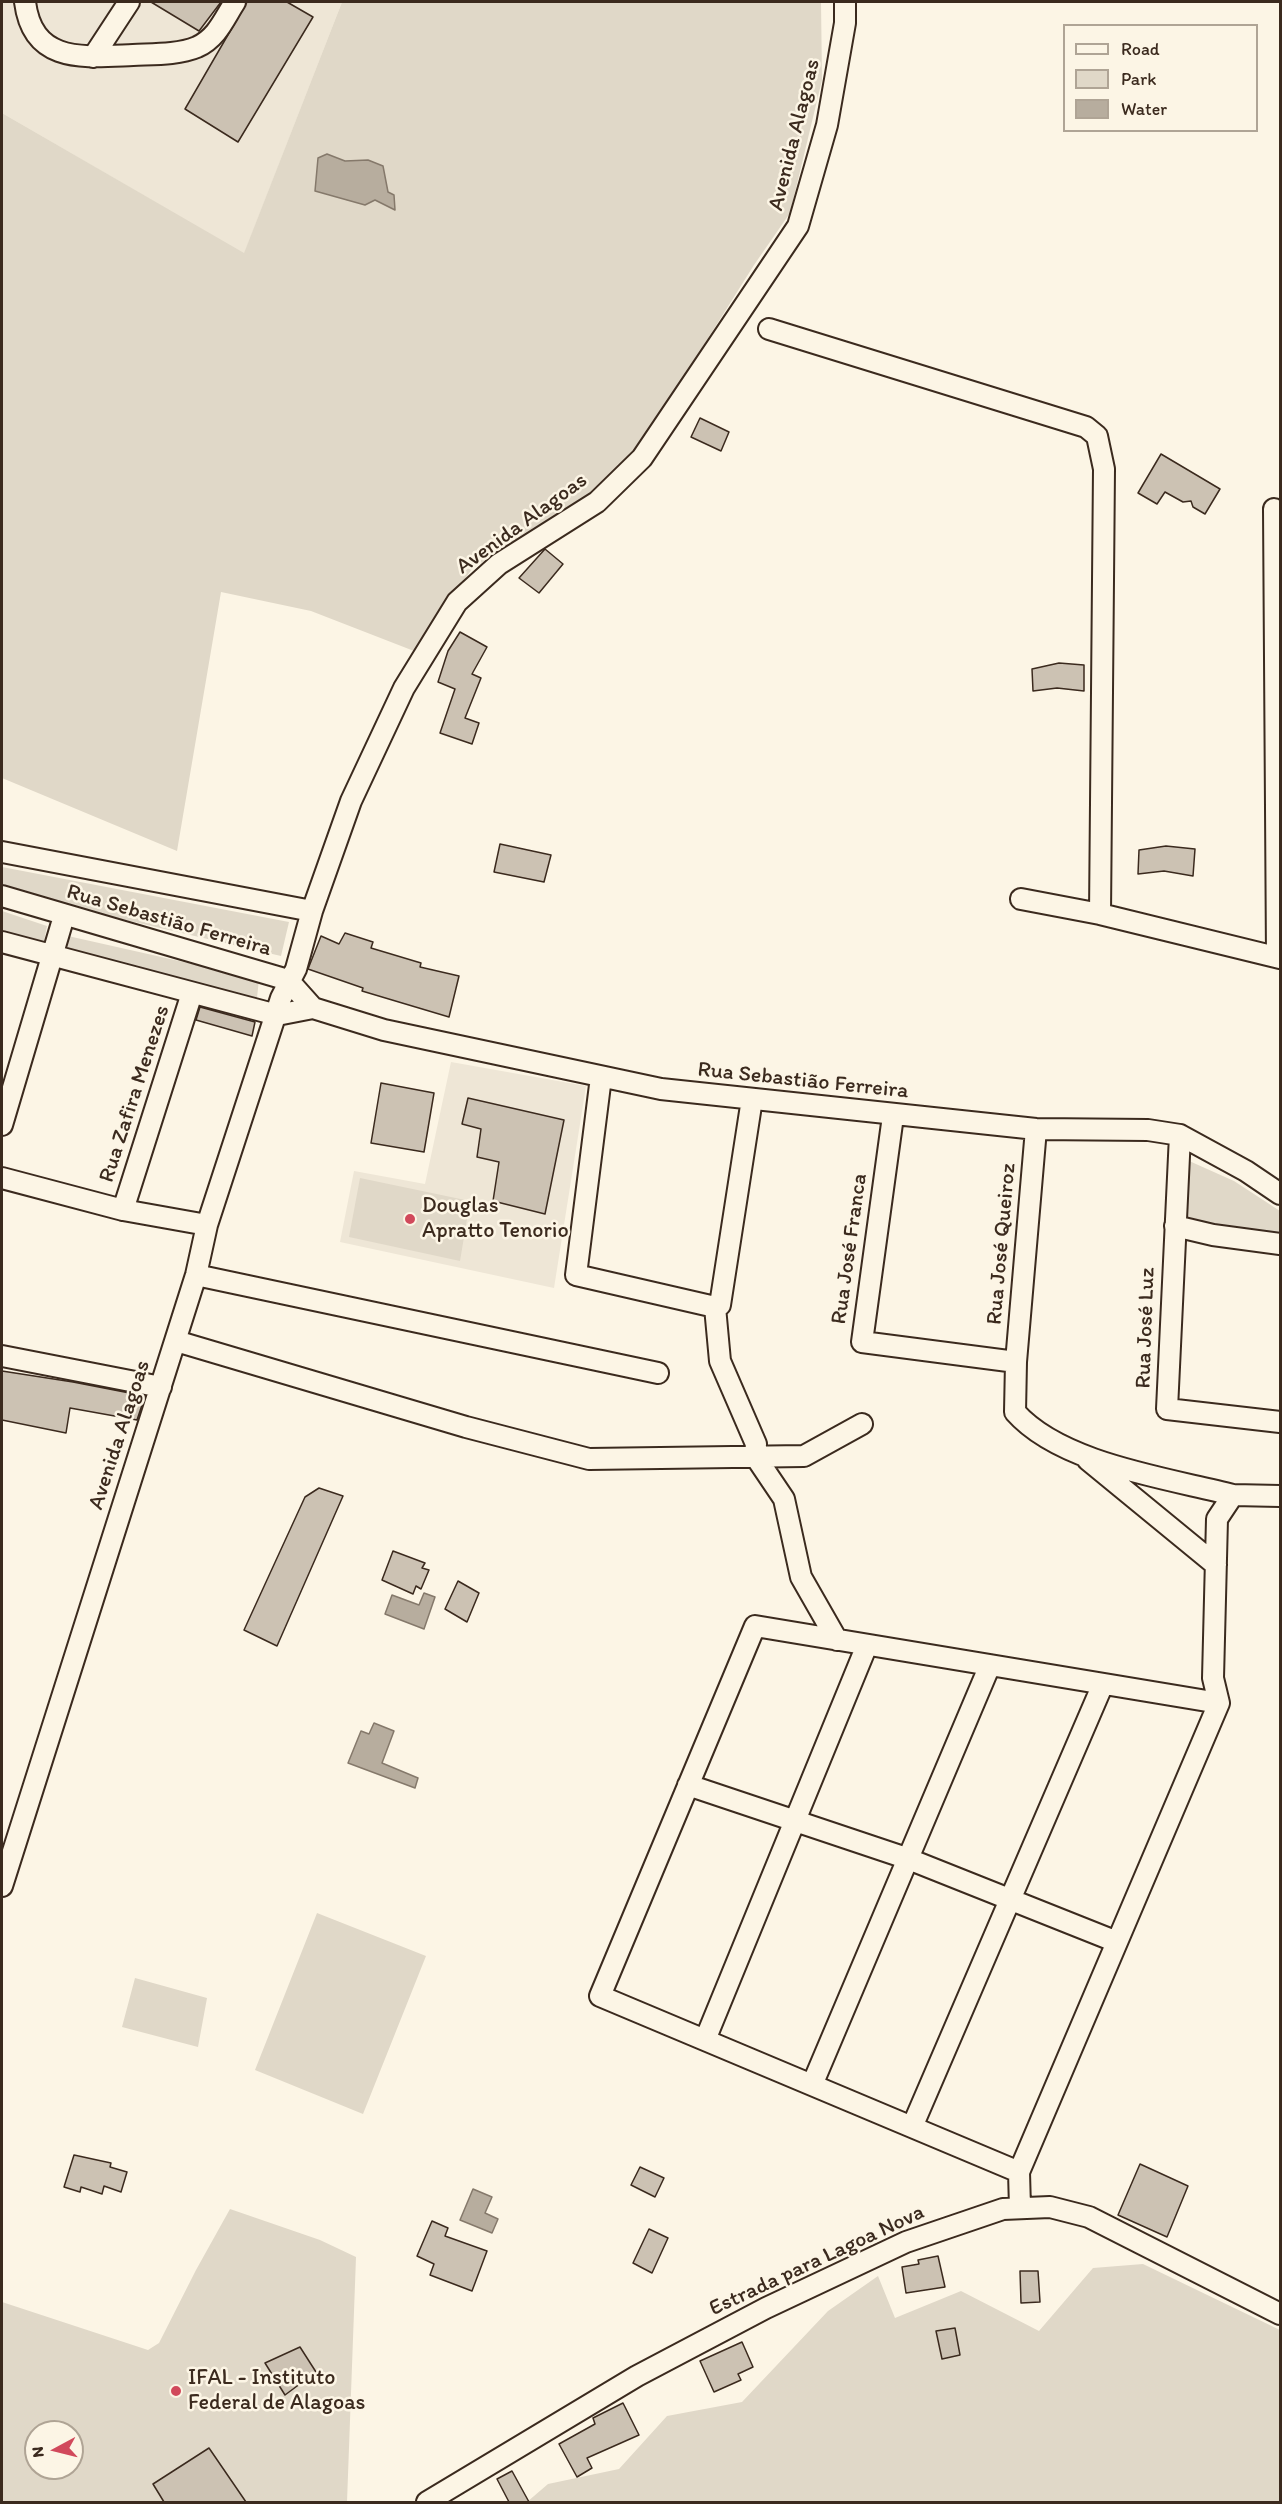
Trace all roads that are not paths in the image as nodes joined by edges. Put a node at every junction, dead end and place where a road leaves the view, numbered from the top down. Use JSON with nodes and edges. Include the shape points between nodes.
{"nodes":[{"id":1,"x":25,"y":2,"type":"edge"},
{"id":2,"x":129,"y":2,"type":"edge"},
{"id":3,"x":235,"y":2,"type":"edge"},
{"id":4,"x":844,"y":2,"type":"edge"},
{"id":5,"x":93,"y":57,"type":"junction"},
{"id":6,"x":769,"y":328,"type":"dead end"},
{"id":7,"x":1274,"y":509,"type":"dead end"},
{"id":8,"x":2,"y":852,"type":"edge"},
{"id":9,"x":2,"y":896,"type":"edge"},
{"id":10,"x":1021,"y":899,"type":"dead end"},
{"id":11,"x":312,"y":911,"type":"junction"},
{"id":12,"x":1100,"y":914,"type":"junction"},
{"id":13,"x":64,"y":916,"type":"junction"},
{"id":14,"x":2,"y":942,"type":"edge"},
{"id":15,"x":53,"y":956,"type":"junction"},
{"id":16,"x":1279,"y":957,"type":"edge"},
{"id":17,"x":285,"y":991,"type":"junction"},
{"id":18,"x":192,"y":993,"type":"junction"},
{"id":19,"x":313,"y":1008,"type":"junction"},
{"id":20,"x":601,"y":1077,"type":"junction"},
{"id":21,"x":752,"y":1100,"type":"junction"},
{"id":22,"x":893,"y":1116,"type":"junction"},
{"id":23,"x":2,"y":1125,"type":"edge"},
{"id":24,"x":1036,"y":1129,"type":"junction"},
{"id":25,"x":1180,"y":1135,"type":"junction"},
{"id":26,"x":2,"y":1178,"type":"edge"},
{"id":27,"x":1281,"y":1194,"type":"edge"},
{"id":28,"x":123,"y":1210,"type":"junction"},
{"id":29,"x":207,"y":1226,"type":"junction"},
{"id":30,"x":1175,"y":1226,"type":"junction"},
{"id":31,"x":1281,"y":1244,"type":"edge"},
{"id":32,"x":196,"y":1275,"type":"junction"},
{"id":33,"x":717,"y":1307,"type":"junction"},
{"id":34,"x":176,"y":1341,"type":"junction"},
{"id":35,"x":2,"y":1356,"type":"edge"},
{"id":36,"x":1016,"y":1362,"type":"junction"},
{"id":37,"x":658,"y":1373,"type":"dead end"},
{"id":38,"x":161,"y":1387,"type":"junction"},
{"id":39,"x":1281,"y":1422,"type":"edge"},
{"id":40,"x":862,"y":1424,"type":"dead end"},
{"id":41,"x":755,"y":1456,"type":"junction"},
{"id":42,"x":1084,"y":1457,"type":"junction"},
{"id":43,"x":1233,"y":1495,"type":"junction"},
{"id":44,"x":1281,"y":1497,"type":"edge"},
{"id":45,"x":1216,"y":1565,"type":"junction"},
{"id":46,"x":837,"y":1640,"type":"junction"},
{"id":47,"x":867,"y":1645,"type":"junction"},
{"id":48,"x":990,"y":1665,"type":"junction"},
{"id":49,"x":1103,"y":1684,"type":"junction"},
{"id":50,"x":1219,"y":1703,"type":"junction"},
{"id":51,"x":688,"y":1785,"type":"junction"},
{"id":52,"x":794,"y":1818,"type":"junction"},
{"id":53,"x":906,"y":1858,"type":"junction"},
{"id":54,"x":2,"y":1886,"type":"edge"},
{"id":55,"x":1010,"y":1901,"type":"junction"},
{"id":56,"x":1117,"y":1942,"type":"junction"},
{"id":57,"x":705,"y":2040,"type":"junction"},
{"id":58,"x":812,"y":2085,"type":"junction"},
{"id":59,"x":912,"y":2127,"type":"junction"},
{"id":60,"x":1019,"y":2172,"type":"junction"},
{"id":61,"x":1020,"y":2208,"type":"junction"},
{"id":62,"x":1281,"y":2314,"type":"edge"},
{"id":63,"x":427,"y":2502,"type":"edge"}],
"edges":[{"from":1,"to":5,"type":"street","via":[[38,39],[57,51]]},
{"from":2,"to":5,"type":"street"},
{"from":3,"to":5,"type":"street","via":[[216,34],[196,47],[159,54]]},
{"from":4,"to":11,"type":"street","name":"Avenida Alagoas","via":[[845,23],[827,125],[798,226],[642,458],[597,502],[499,564],[457,602],[404,688],[351,801]]},
{"from":6,"to":12,"type":"street","via":[[1086,427],[1097,436],[1104,469]]},
{"from":7,"to":16,"type":"street"},
{"from":8,"to":11,"type":"street","name":"Rua Sebastião Ferreira"},
{"from":9,"to":13,"type":"street","name":"Rua Sebastião Ferreira"},
{"from":10,"to":12,"type":"street"},
{"from":11,"to":17,"type":"street","name":"Avenida Alagoas"},
{"from":12,"to":16,"type":"street"},
{"from":13,"to":15,"type":"street"},
{"from":13,"to":17,"type":"street","name":"Rua Sebastião Ferreira"},
{"from":14,"to":15,"type":"street","name":"Rua Sebastião Ferreira"},
{"from":15,"to":18,"type":"street","name":"Rua Sebastião Ferreira"},
{"from":15,"to":23,"type":"street"},
{"from":17,"to":18,"type":"street","name":"Rua Sebastião Ferreira"},
{"from":17,"to":19,"type":"street","name":"Rua Sebastião Ferreira"},
{"from":17,"to":19,"type":"street","name":"Rua Sebastião Ferreira"},
{"from":17,"to":29,"type":"street","name":"Avenida Alagoas"},
{"from":18,"to":28,"type":"street","name":"Rua Zafira Menezes"},
{"from":19,"to":20,"type":"street","name":"Rua Sebastião Ferreira","via":[[384,1030]]},
{"from":20,"to":21,"type":"street","name":"Rua Sebastião Ferreira"},
{"from":20,"to":33,"type":"street","via":[[576,1275]]},
{"from":21,"to":22,"type":"street","name":"Rua Sebastião Ferreira"},
{"from":21,"to":33,"type":"street"},
{"from":22,"to":24,"type":"street","name":"Rua Sebastião Ferreira"},
{"from":22,"to":36,"type":"street","name":"Rua José Franca","via":[[862,1342]]},
{"from":24,"to":25,"type":"street","name":"Rua Sebastião Ferreira","via":[[1148,1130]]},
{"from":24,"to":36,"type":"street","name":"Rua José Queiroz"},
{"from":25,"to":27,"type":"street","name":"Rua Sebastião Ferreira"},
{"from":25,"to":30,"type":"street","name":"Rua José Luz"},
{"from":26,"to":28,"type":"street"},
{"from":28,"to":29,"type":"street"},
{"from":29,"to":32,"type":"street","name":"Avenida Alagoas"},
{"from":30,"to":31,"type":"street"},
{"from":30,"to":39,"type":"street","name":"Rua José Luz","via":[[1167,1409]]},
{"from":32,"to":34,"type":"street","name":"Avenida Alagoas"},
{"from":32,"to":37,"type":"street"},
{"from":33,"to":41,"type":"street","via":[[720,1361],[756,1444]]},
{"from":34,"to":38,"type":"street","name":"Avenida Alagoas"},
{"from":34,"to":41,"type":"street","via":[[589,1459]]},
{"from":35,"to":38,"type":"street"},
{"from":36,"to":42,"type":"street","name":"Rua José Queiroz","via":[[1015,1412],[1029,1428]]},
{"from":38,"to":54,"type":"street","name":"Avenida Alagoas"},
{"from":40,"to":41,"type":"street","via":[[804,1456]]},
{"from":41,"to":46,"type":"street","via":[[784,1499],[801,1577]]},
{"from":42,"to":43,"type":"street"},
{"from":42,"to":45,"type":"street"},
{"from":43,"to":44,"type":"street"},
{"from":43,"to":45,"type":"street","via":[[1217,1519]]},
{"from":45,"to":50,"type":"street","via":[[1213,1678]]},
{"from":46,"to":47,"type":"street"},
{"from":46,"to":51,"type":"street","via":[[755,1626]]},
{"from":47,"to":48,"type":"street"},
{"from":47,"to":52,"type":"street"},
{"from":48,"to":49,"type":"street"},
{"from":48,"to":53,"type":"street"},
{"from":49,"to":50,"type":"street"},
{"from":49,"to":55,"type":"street"},
{"from":50,"to":56,"type":"street"},
{"from":51,"to":52,"type":"street"},
{"from":51,"to":57,"type":"street","via":[[600,1996]]},
{"from":52,"to":53,"type":"street"},
{"from":52,"to":57,"type":"street"},
{"from":53,"to":55,"type":"street"},
{"from":53,"to":58,"type":"street"},
{"from":55,"to":56,"type":"street"},
{"from":55,"to":59,"type":"street"},
{"from":56,"to":60,"type":"street"},
{"from":57,"to":58,"type":"street"},
{"from":58,"to":59,"type":"street"},
{"from":59,"to":60,"type":"street"},
{"from":60,"to":61,"type":"street"},
{"from":61,"to":62,"type":"street","name":"Estrada para Lagoa Nova","via":[[1050,2207],[1089,2217]]},
{"from":61,"to":63,"type":"street","name":"Estrada para Lagoa Nova","via":[[1003,2209],[906,2242],[766,2308],[638,2376]]}]}
